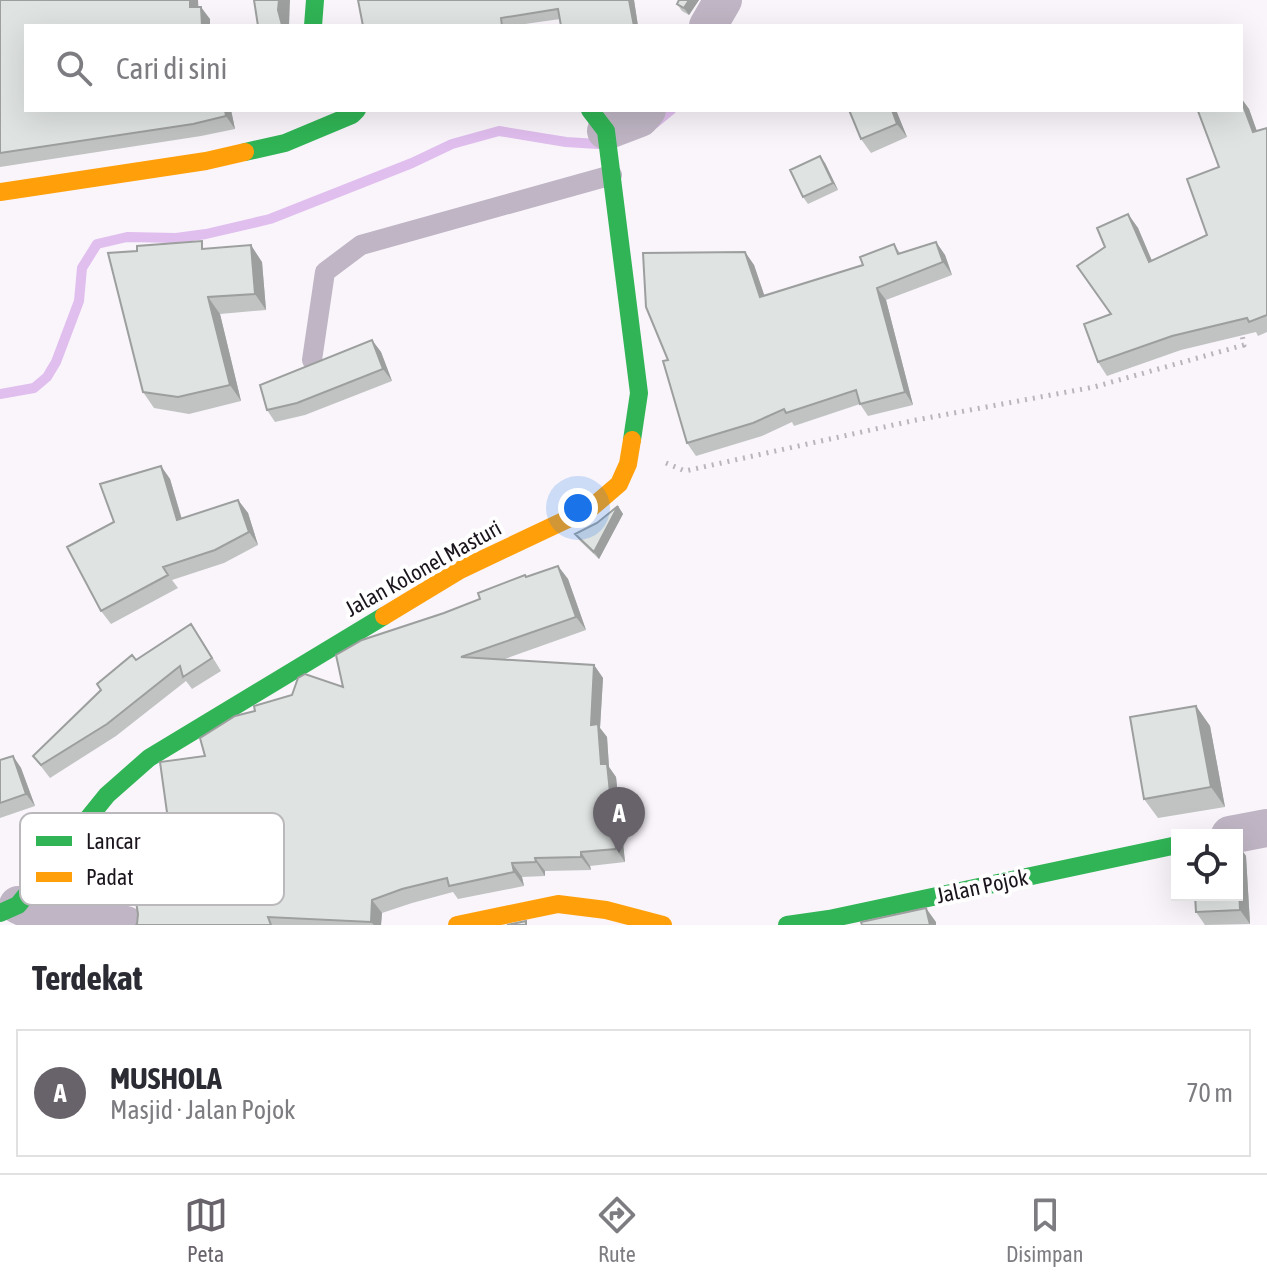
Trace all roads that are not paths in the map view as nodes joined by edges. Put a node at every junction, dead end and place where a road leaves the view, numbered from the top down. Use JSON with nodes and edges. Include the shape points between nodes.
{"nodes":[{"id":1,"x":315,"y":0,"type":"edge"},
{"id":2,"x":723,"y":0,"type":"edge"},
{"id":3,"x":313,"y":24,"type":"edge"},
{"id":4,"x":709,"y":24,"type":"edge"},
{"id":5,"x":355,"y":112,"type":"edge"},
{"id":6,"x":645,"y":112,"type":"edge"},
{"id":7,"x":598,"y":121,"type":"edge"},
{"id":8,"x":612,"y":175,"type":"junction"},
{"id":9,"x":0,"y":192,"type":"edge"},
{"id":10,"x":312,"y":360,"type":"edge"},
{"id":11,"x":92,"y":813,"type":"edge"},
{"id":12,"x":1267,"y":828,"type":"edge"},
{"id":13,"x":1243,"y":833,"type":"edge"},
{"id":14,"x":1171,"y":846,"type":"edge"},
{"id":15,"x":9,"y":909,"type":"edge"},
{"id":16,"x":126,"y":925,"type":"edge"},
{"id":17,"x":457,"y":925,"type":"edge"},
{"id":18,"x":663,"y":925,"type":"edge"},
{"id":19,"x":787,"y":925,"type":"edge"}],
"edges":[{"from":1,"to":3,"type":"main road"},
{"from":2,"to":4,"type":"street"},
{"from":5,"to":9,"type":"main road","via":[[285,143],[233,155]]},
{"from":6,"to":7,"type":"street","via":[[640,118]]},
{"from":7,"to":8,"type":"main road","name":"Jalan Kolonel Masturi"},
{"from":8,"to":10,"type":"lane","via":[[361,245],[325,272]]},
{"from":8,"to":11,"type":"main road","name":"Jalan Kolonel Masturi","via":[[639,393],[628,464],[619,484],[591,508],[460,570],[149,758]]},
{"from":12,"to":13,"type":"street"},
{"from":14,"to":19,"type":"main road","name":"Jalan Pojok"},
{"from":15,"to":16,"type":"street"},
{"from":17,"to":18,"type":"main road","via":[[558,904]]}]}
